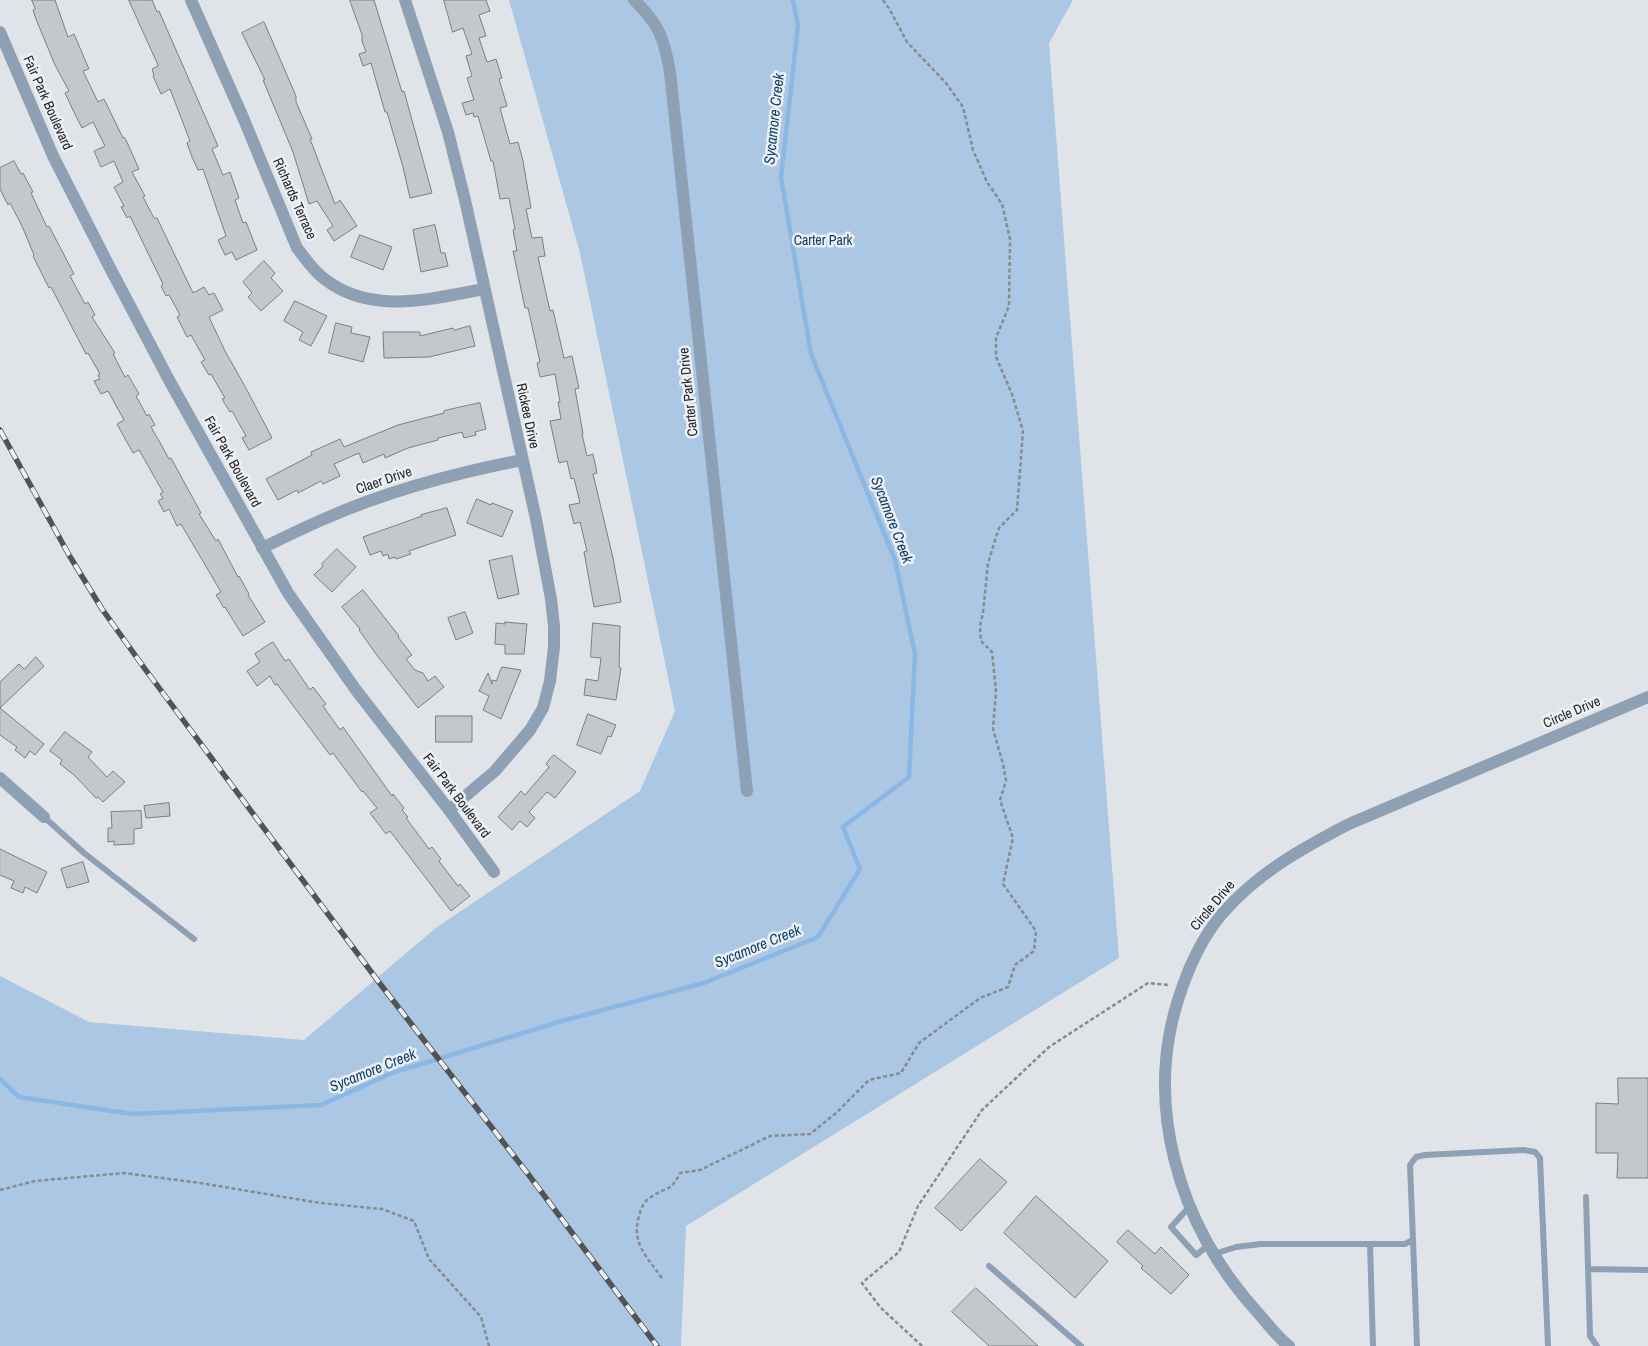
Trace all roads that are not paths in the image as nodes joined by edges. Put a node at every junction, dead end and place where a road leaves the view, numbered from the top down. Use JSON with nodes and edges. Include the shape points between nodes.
{"nodes":[{"id":1,"x":192,"y":0,"type":"edge"},
{"id":2,"x":405,"y":0,"type":"edge"},
{"id":3,"x":641,"y":2,"type":"edge"},
{"id":4,"x":0,"y":32,"type":"edge"},
{"id":5,"x":484,"y":289,"type":"junction"},
{"id":6,"x":522,"y":460,"type":"junction"},
{"id":7,"x":262,"y":548,"type":"junction"},
{"id":8,"x":1648,"y":697,"type":"edge"},
{"id":9,"x":0,"y":778,"type":"edge"},
{"id":10,"x":747,"y":791,"type":"dead end"},
{"id":11,"x":449,"y":810,"type":"junction"},
{"id":12,"x":44,"y":818,"type":"joint"},
{"id":13,"x":494,"y":872,"type":"dead end"},
{"id":14,"x":194,"y":939,"type":"dead end"},
{"id":15,"x":1586,"y":1197,"type":"dead end"},
{"id":16,"x":1190,"y":1206,"type":"junction"},
{"id":17,"x":1413,"y":1240,"type":"junction"},
{"id":18,"x":1370,"y":1244,"type":"junction"},
{"id":19,"x":1211,"y":1249,"type":"junction"},
{"id":20,"x":989,"y":1266,"type":"dead end"},
{"id":21,"x":1588,"y":1269,"type":"junction"},
{"id":22,"x":1648,"y":1270,"type":"edge"},
{"id":23,"x":1286,"y":1345,"type":"edge"},
{"id":24,"x":1080,"y":1346,"type":"edge"},
{"id":25,"x":1372,"y":1346,"type":"edge"},
{"id":26,"x":1417,"y":1346,"type":"edge"},
{"id":27,"x":1548,"y":1346,"type":"edge"},
{"id":28,"x":1596,"y":1346,"type":"edge"}],
"edges":[{"from":1,"to":5,"type":"street","name":"Richards Terrace","via":[[297,248],[321,276],[357,296],[402,303]]},
{"from":2,"to":5,"type":"street","name":"Rickee Drive","via":[[448,132]]},
{"from":3,"to":10,"type":"street","name":"Carter Park Drive","via":[[658,29],[670,72]]},
{"from":4,"to":7,"type":"street","name":"Fair Park Boulevard","via":[[62,173],[169,380]]},
{"from":5,"to":6,"type":"street","name":"Rickee Drive"},
{"from":6,"to":7,"type":"street","name":"Claer Drive","via":[[475,469],[394,492],[326,518]]},
{"from":6,"to":11,"type":"street","name":"Rickee Drive","via":[[552,599],[554,648],[550,681],[543,708],[530,730],[495,772]]},
{"from":7,"to":11,"type":"street","name":"Fair Park Boulevard","via":[[321,641]]},
{"from":8,"to":16,"type":"street","name":"Circle Drive","via":[[1349,824],[1280,862],[1245,890],[1221,916],[1201,943],[1182,986],[1166,1049],[1167,1127],[1176,1169]]},
{"from":9,"to":12,"type":"street"},
{"from":11,"to":13,"type":"street","name":"Fair Park Boulevard"},
{"from":12,"to":14,"type":"lane"},
{"from":15,"to":21,"type":"lane"},
{"from":16,"to":19,"type":"street","name":"Circle Drive"},
{"from":16,"to":19,"type":"lane","via":[[1171,1227],[1196,1255]]},
{"from":17,"to":18,"type":"lane","via":[[1404,1244]]},
{"from":17,"to":26,"type":"lane"},
{"from":17,"to":27,"type":"lane","via":[[1410,1165],[1416,1157],[1535,1152],[1540,1158]]},
{"from":18,"to":19,"type":"lane","via":[[1261,1244]]},
{"from":18,"to":25,"type":"lane"},
{"from":19,"to":23,"type":"street","name":"Circle Drive","via":[[1242,1296]]},
{"from":20,"to":24,"type":"lane"},
{"from":21,"to":22,"type":"lane"},
{"from":21,"to":28,"type":"lane","via":[[1590,1336]]}]}
